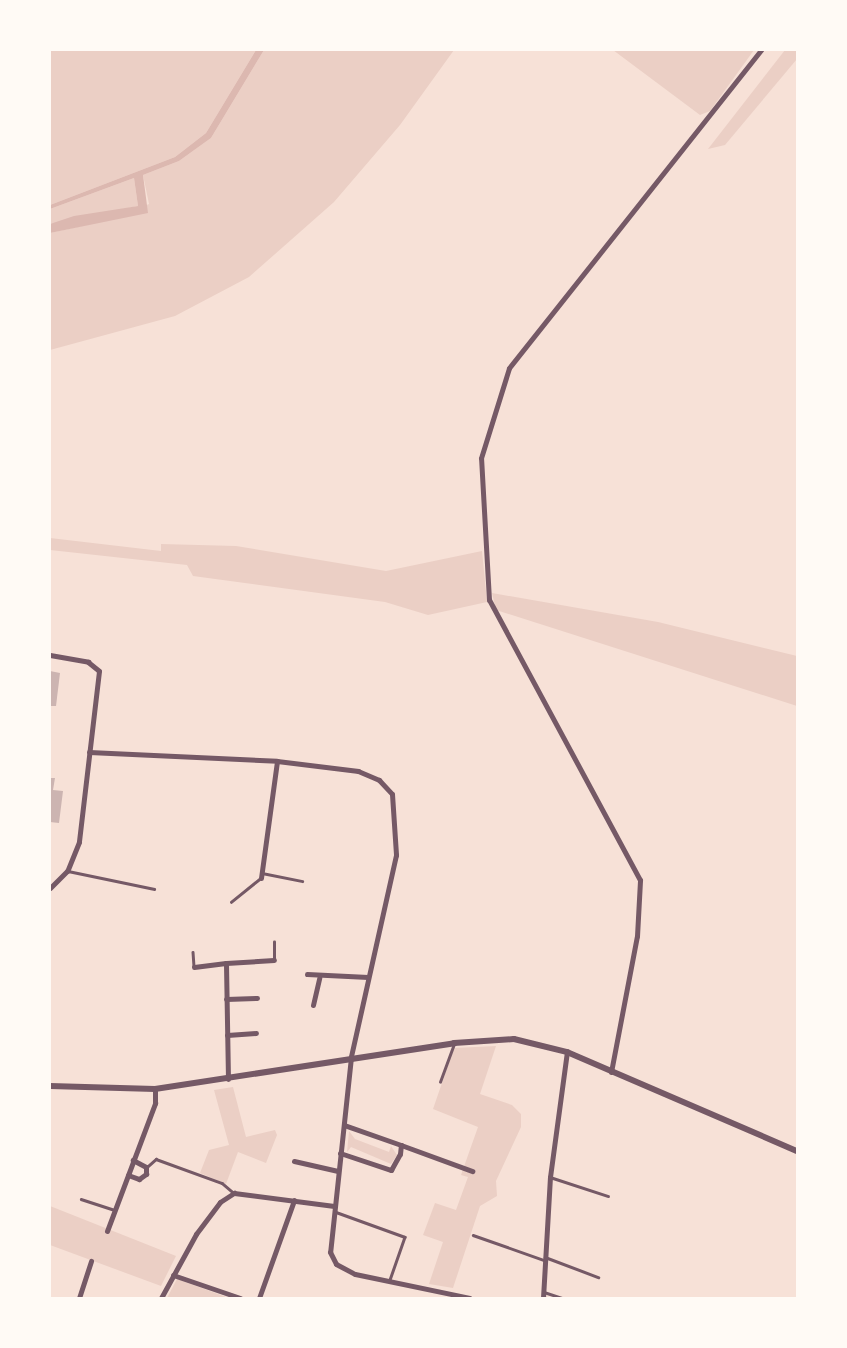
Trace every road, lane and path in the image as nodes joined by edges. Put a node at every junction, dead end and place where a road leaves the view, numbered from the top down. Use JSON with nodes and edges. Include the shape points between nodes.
{"nodes":[{"id":1,"x":761,"y":50,"type":"edge"},
{"id":2,"x":50,"y":655,"type":"edge"},
{"id":3,"x":89,"y":752,"type":"junction"},
{"id":4,"x":277,"y":761,"type":"junction"},
{"id":5,"x":67,"y":871,"type":"junction"},
{"id":6,"x":261,"y":875,"type":"junction"},
{"id":7,"x":302,"y":881,"type":"dead end"},
{"id":8,"x":50,"y":888,"type":"edge"},
{"id":9,"x":154,"y":889,"type":"dead end"},
{"id":10,"x":231,"y":902,"type":"dead end"},
{"id":11,"x":274,"y":942,"type":"dead end"},
{"id":12,"x":193,"y":952,"type":"dead end"},
{"id":13,"x":274,"y":960,"type":"joint"},
{"id":14,"x":226,"y":963,"type":"junction"},
{"id":15,"x":194,"y":967,"type":"joint"},
{"id":16,"x":307,"y":974,"type":"dead end"},
{"id":17,"x":368,"y":977,"type":"junction"},
{"id":18,"x":319,"y":978,"type":"junction"},
{"id":19,"x":257,"y":998,"type":"dead end"},
{"id":20,"x":226,"y":999,"type":"junction"},
{"id":21,"x":313,"y":1005,"type":"dead end"},
{"id":22,"x":256,"y":1033,"type":"dead end"},
{"id":23,"x":227,"y":1035,"type":"junction"},
{"id":24,"x":454,"y":1043,"type":"junction"},
{"id":25,"x":566,"y":1052,"type":"junction"},
{"id":26,"x":351,"y":1057,"type":"junction"},
{"id":27,"x":611,"y":1072,"type":"junction"},
{"id":28,"x":228,"y":1079,"type":"junction"},
{"id":29,"x":440,"y":1082,"type":"dead end"},
{"id":30,"x":50,"y":1086,"type":"edge"},
{"id":31,"x":155,"y":1088,"type":"junction"},
{"id":32,"x":344,"y":1125,"type":"junction"},
{"id":33,"x":401,"y":1146,"type":"junction"},
{"id":34,"x":797,"y":1151,"type":"edge"},
{"id":35,"x":340,"y":1153,"type":"junction"},
{"id":36,"x":133,"y":1160,"type":"junction"},
{"id":37,"x":294,"y":1160,"type":"dead end"},
{"id":38,"x":146,"y":1167,"type":"junction"},
{"id":39,"x":338,"y":1171,"type":"junction"},
{"id":40,"x":472,"y":1171,"type":"dead end"},
{"id":41,"x":128,"y":1175,"type":"junction"},
{"id":42,"x":550,"y":1177,"type":"junction"},
{"id":43,"x":234,"y":1193,"type":"junction"},
{"id":44,"x":608,"y":1196,"type":"dead end"},
{"id":45,"x":81,"y":1199,"type":"dead end"},
{"id":46,"x":294,"y":1200,"type":"junction"},
{"id":47,"x":334,"y":1209,"type":"junction"},
{"id":48,"x":115,"y":1211,"type":"junction"},
{"id":49,"x":108,"y":1231,"type":"dead end"},
{"id":50,"x":473,"y":1235,"type":"dead end"},
{"id":51,"x":544,"y":1258,"type":"junction"},
{"id":52,"x":91,"y":1261,"type":"dead end"},
{"id":53,"x":173,"y":1274,"type":"junction"},
{"id":54,"x":598,"y":1277,"type":"dead end"},
{"id":55,"x":389,"y":1282,"type":"junction"},
{"id":56,"x":543,"y":1291,"type":"junction"},
{"id":57,"x":79,"y":1298,"type":"edge"},
{"id":58,"x":161,"y":1298,"type":"edge"},
{"id":59,"x":240,"y":1298,"type":"edge"},
{"id":60,"x":259,"y":1298,"type":"edge"},
{"id":61,"x":470,"y":1298,"type":"edge"},
{"id":62,"x":543,"y":1298,"type":"edge"},
{"id":63,"x":563,"y":1298,"type":"edge"}],
"edges":[{"from":1,"to":27,"type":"street","via":[[509,368],[481,458],[489,600],[640,880],[637,936]]},
{"from":2,"to":3,"type":"street","via":[[88,662],[99,671]]},
{"from":3,"to":4,"type":"street"},
{"from":3,"to":5,"type":"street","via":[[79,842]]},
{"from":4,"to":6,"type":"street"},
{"from":4,"to":17,"type":"street","via":[[370,774],[394,799],[396,855]]},
{"from":5,"to":8,"type":"street"},
{"from":5,"to":9,"type":"lane"},
{"from":6,"to":7,"type":"lane"},
{"from":6,"to":10,"type":"lane"},
{"from":11,"to":13,"type":"lane"},
{"from":12,"to":15,"type":"lane"},
{"from":13,"to":14,"type":"street"},
{"from":14,"to":15,"type":"street"},
{"from":14,"to":20,"type":"street"},
{"from":16,"to":18,"type":"street"},
{"from":17,"to":18,"type":"street"},
{"from":17,"to":26,"type":"street"},
{"from":18,"to":21,"type":"street"},
{"from":19,"to":20,"type":"street"},
{"from":20,"to":23,"type":"street"},
{"from":22,"to":23,"type":"street"},
{"from":23,"to":28,"type":"street"},
{"from":24,"to":25,"type":"street","via":[[514,1039]]},
{"from":24,"to":26,"type":"street"},
{"from":24,"to":29,"type":"lane"},
{"from":25,"to":27,"type":"street"},
{"from":25,"to":42,"type":"street"},
{"from":26,"to":28,"type":"street"},
{"from":26,"to":32,"type":"street"},
{"from":27,"to":34,"type":"street"},
{"from":28,"to":31,"type":"street"},
{"from":30,"to":31,"type":"street"},
{"from":31,"to":36,"type":"street","via":[[155,1103]]},
{"from":32,"to":33,"type":"street"},
{"from":32,"to":35,"type":"street"},
{"from":33,"to":35,"type":"street","via":[[391,1170]]},
{"from":33,"to":40,"type":"street"},
{"from":35,"to":39,"type":"street"},
{"from":36,"to":38,"type":"street"},
{"from":36,"to":41,"type":"street"},
{"from":37,"to":39,"type":"street"},
{"from":38,"to":41,"type":"street","via":[[142,1179]]},
{"from":38,"to":43,"type":"lane","via":[[156,1159],[222,1183]]},
{"from":39,"to":47,"type":"street"},
{"from":41,"to":48,"type":"street"},
{"from":42,"to":44,"type":"lane"},
{"from":42,"to":51,"type":"street"},
{"from":43,"to":46,"type":"street"},
{"from":43,"to":53,"type":"street","via":[[214,1209]]},
{"from":45,"to":48,"type":"lane"},
{"from":46,"to":47,"type":"street"},
{"from":46,"to":60,"type":"street"},
{"from":47,"to":55,"type":"street","via":[[330,1246],[336,1264],[355,1274]]},
{"from":47,"to":55,"type":"lane","via":[[405,1237]]},
{"from":48,"to":49,"type":"street"},
{"from":50,"to":51,"type":"lane"},
{"from":51,"to":54,"type":"lane"},
{"from":51,"to":56,"type":"street"},
{"from":52,"to":57,"type":"street"},
{"from":53,"to":58,"type":"street"},
{"from":53,"to":59,"type":"street"},
{"from":55,"to":61,"type":"street"},
{"from":56,"to":62,"type":"street"},
{"from":56,"to":63,"type":"lane"}]}
